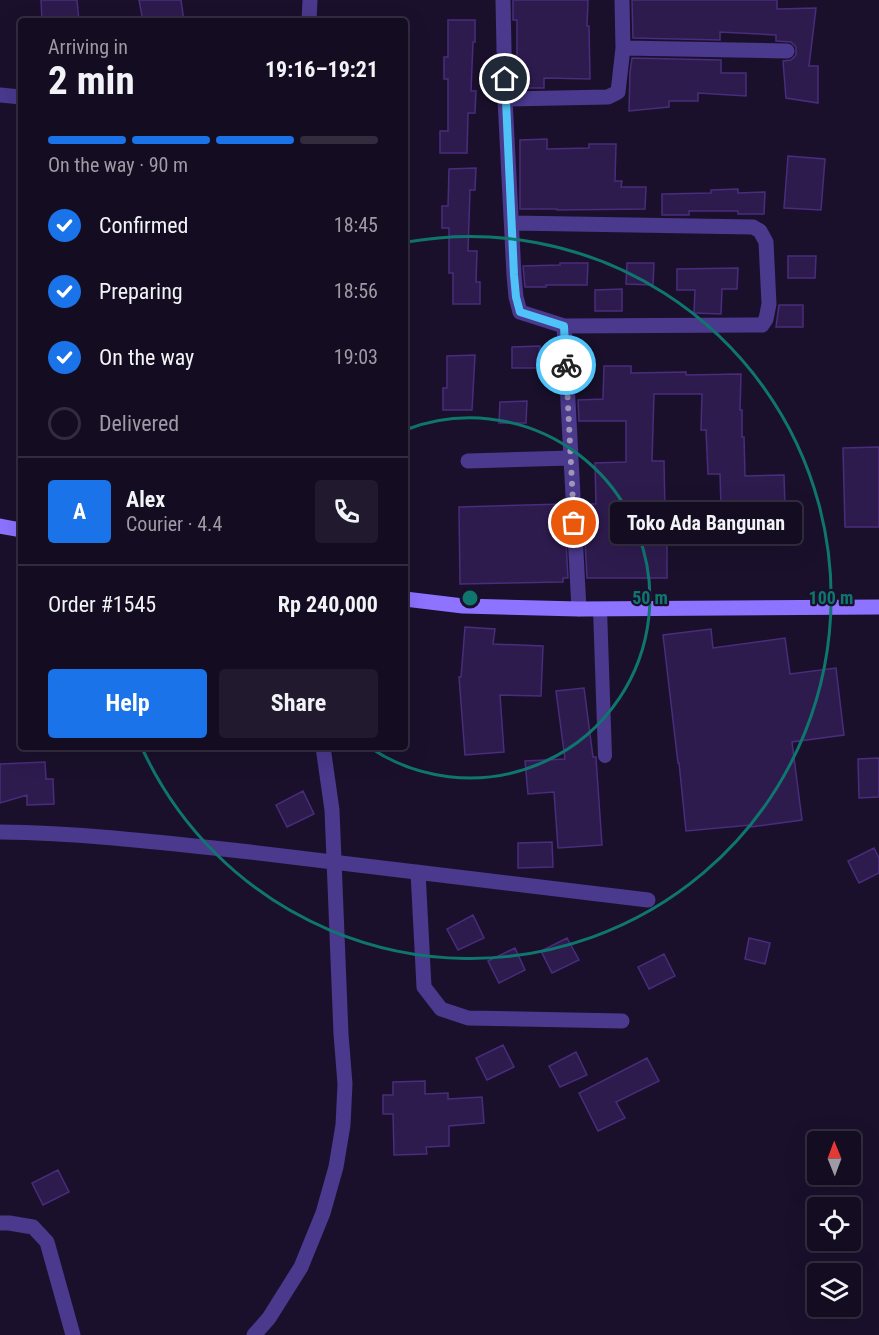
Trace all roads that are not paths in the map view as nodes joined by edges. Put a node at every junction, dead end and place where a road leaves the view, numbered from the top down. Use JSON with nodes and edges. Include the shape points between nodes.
{"nodes":[{"id":1,"x":310,"y":0,"type":"edge"},
{"id":2,"x":503,"y":0,"type":"edge"},
{"id":3,"x":622,"y":0,"type":"edge"},
{"id":4,"x":309,"y":18,"type":"edge"},
{"id":5,"x":623,"y":48,"type":"junction"},
{"id":6,"x":787,"y":51,"type":"dead end"},
{"id":7,"x":0,"y":95,"type":"edge"},
{"id":8,"x":18,"y":97,"type":"edge"},
{"id":9,"x":505,"y":99,"type":"junction"},
{"id":10,"x":512,"y":223,"type":"junction"},
{"id":11,"x":564,"y":326,"type":"junction"},
{"id":12,"x":571,"y":458,"type":"junction"},
{"id":13,"x":468,"y":461,"type":"dead end"},
{"id":14,"x":0,"y":526,"type":"edge"},
{"id":15,"x":18,"y":529,"type":"edge"},
{"id":16,"x":408,"y":599,"type":"edge"},
{"id":17,"x":879,"y":607,"type":"edge"},
{"id":18,"x":579,"y":609,"type":"junction"},
{"id":19,"x":600,"y":609,"type":"junction"},
{"id":20,"x":323,"y":750,"type":"edge"},
{"id":21,"x":605,"y":756,"type":"dead end"},
{"id":22,"x":0,"y":832,"type":"edge"},
{"id":23,"x":334,"y":862,"type":"junction"},
{"id":24,"x":418,"y":872,"type":"junction"},
{"id":25,"x":648,"y":900,"type":"dead end"},
{"id":26,"x":622,"y":1021,"type":"dead end"},
{"id":27,"x":0,"y":1223,"type":"edge"},
{"id":28,"x":260,"y":1333,"type":"edge"},
{"id":29,"x":73,"y":1335,"type":"edge"}],
"edges":[{"from":1,"to":4,"type":"street"},
{"from":2,"to":9,"type":"street"},
{"from":3,"to":5,"type":"street"},
{"from":5,"to":6,"type":"street"},
{"from":5,"to":9,"type":"street","via":[[619,88],[613,95]]},
{"from":7,"to":8,"type":"street"},
{"from":9,"to":10,"type":"street"},
{"from":10,"to":11,"type":"street","via":[[520,312]]},
{"from":10,"to":11,"type":"street","via":[[753,227],[766,242],[769,304],[762,325]]},
{"from":11,"to":12,"type":"street"},
{"from":12,"to":13,"type":"street"},
{"from":12,"to":18,"type":"street"},
{"from":14,"to":15,"type":"main road"},
{"from":16,"to":18,"type":"main road","via":[[463,606]]},
{"from":17,"to":19,"type":"main road"},
{"from":18,"to":19,"type":"main road"},
{"from":19,"to":21,"type":"lane"},
{"from":20,"to":23,"type":"street"},
{"from":22,"to":23,"type":"street","via":[[159,842]]},
{"from":23,"to":24,"type":"street"},
{"from":23,"to":28,"type":"street","via":[[345,1084],[343,1125],[323,1212],[301,1267]]},
{"from":24,"to":25,"type":"street"},
{"from":24,"to":26,"type":"street","via":[[424,987],[441,1009],[468,1018]]},
{"from":27,"to":29,"type":"street","via":[[33,1227],[47,1242]]}]}
